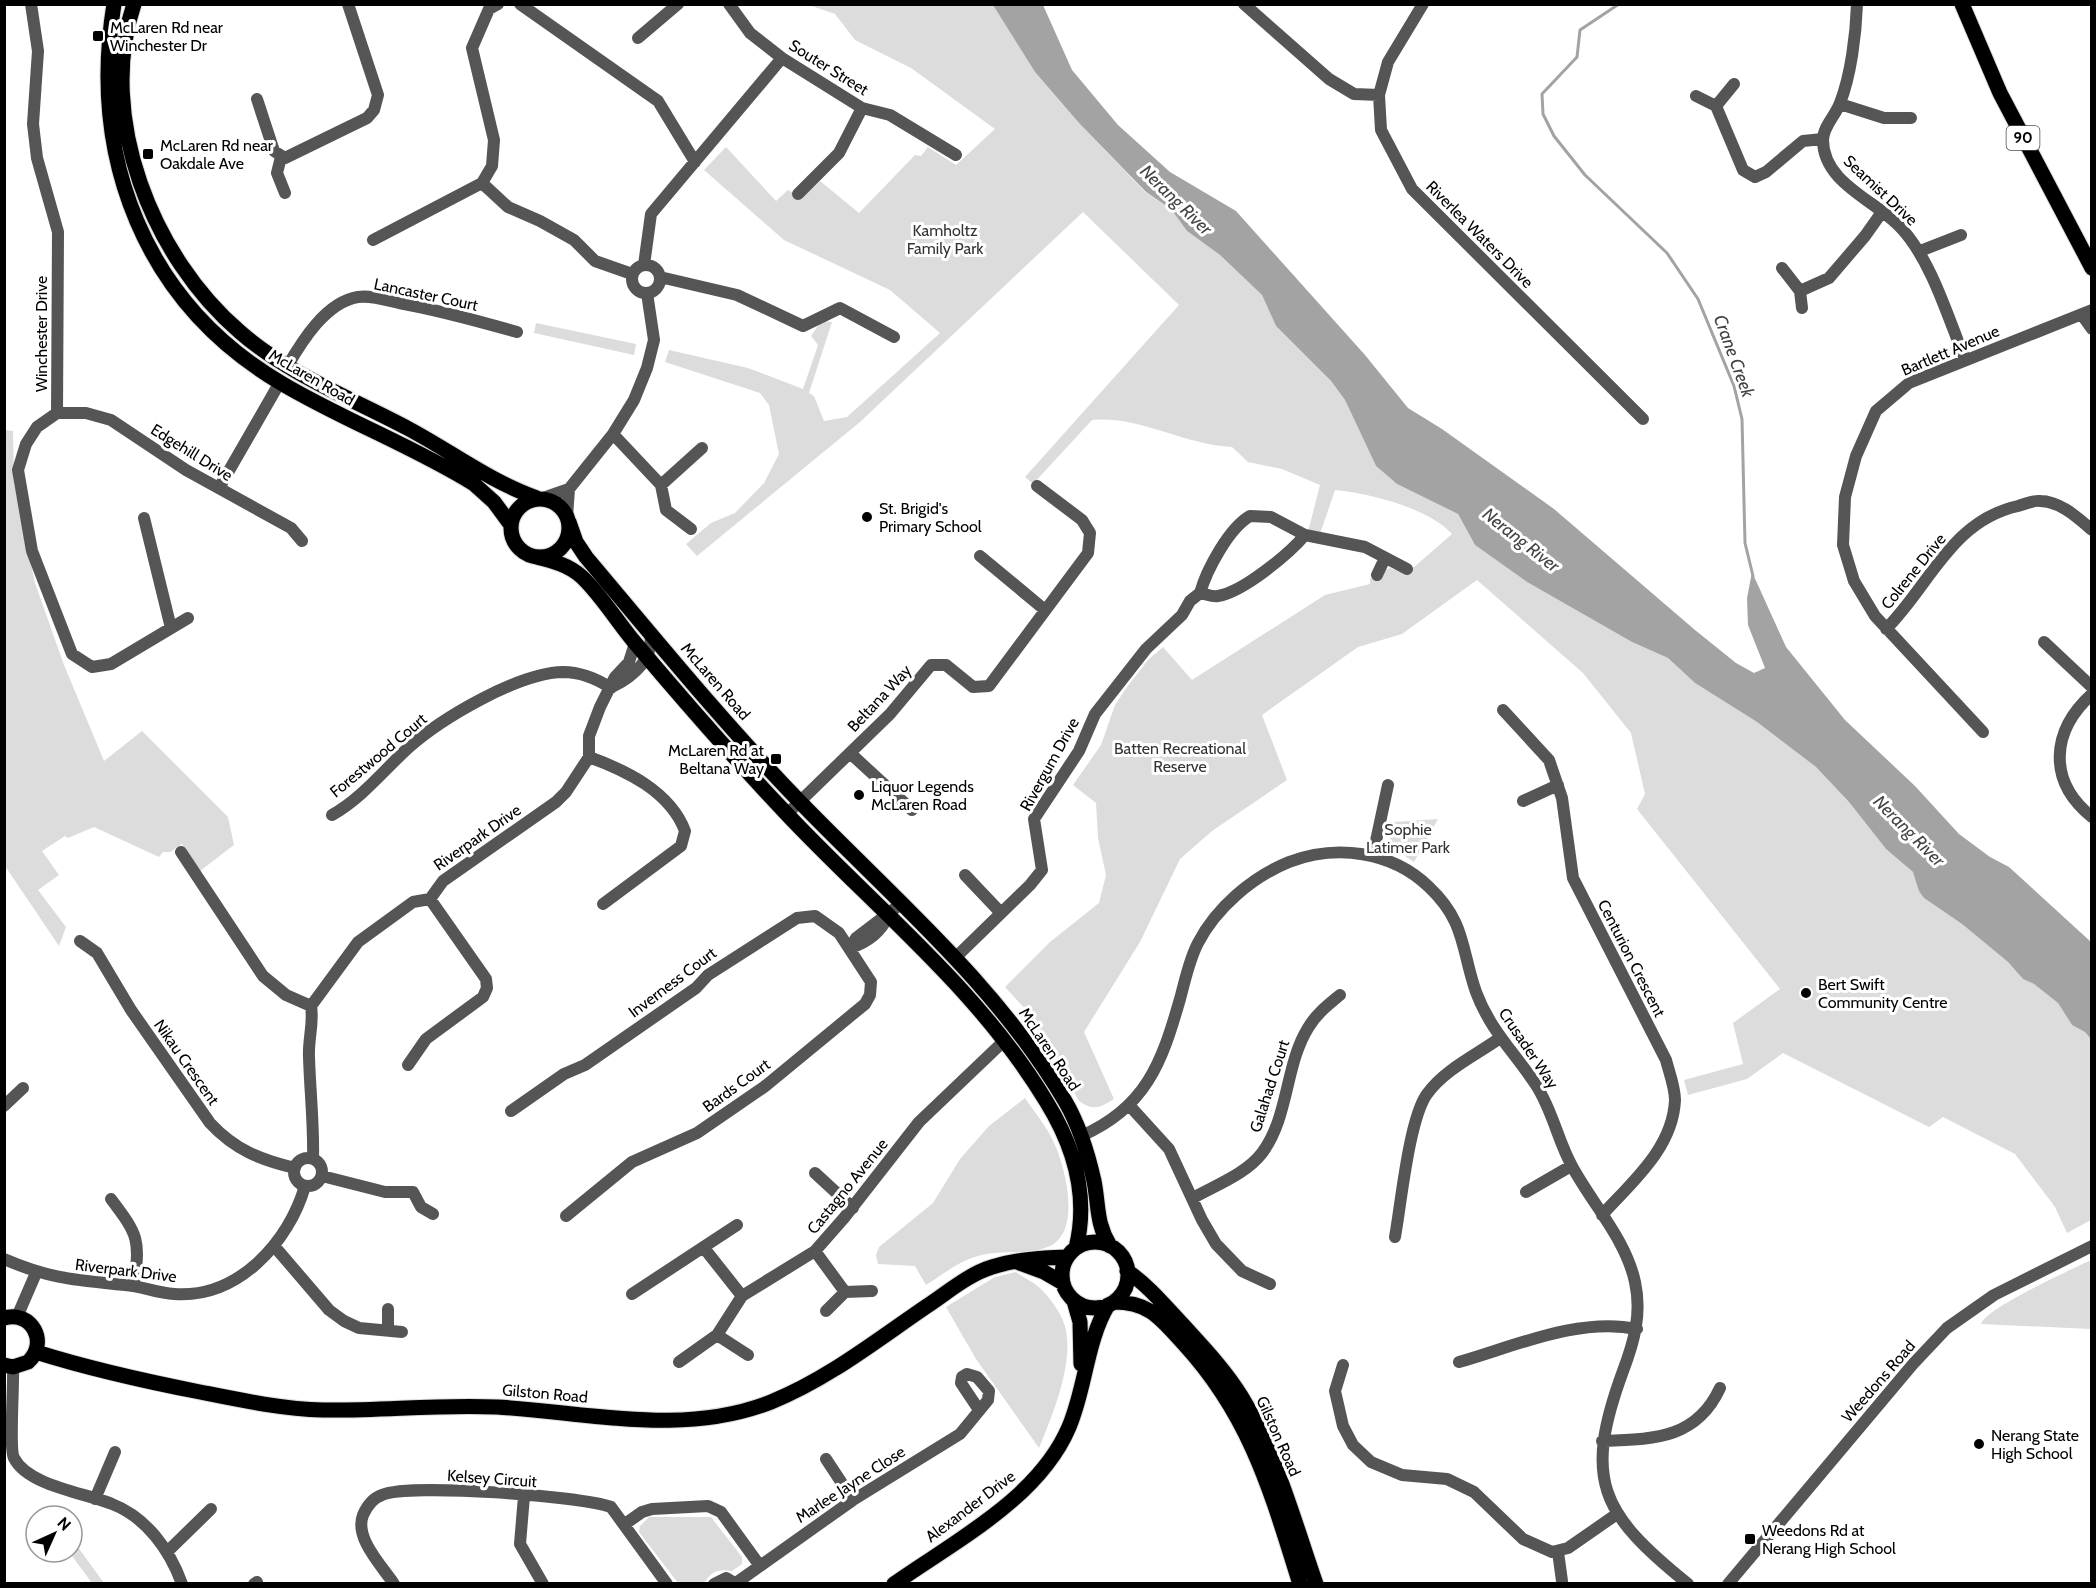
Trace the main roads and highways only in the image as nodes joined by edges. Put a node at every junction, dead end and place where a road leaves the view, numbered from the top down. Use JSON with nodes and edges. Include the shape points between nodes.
{"nodes":[{"id":1,"x":114,"y":4,"type":"edge"},
{"id":2,"x":134,"y":4,"type":"edge"},
{"id":3,"x":1962,"y":4,"type":"edge"},
{"id":4,"x":2091,"y":268,"type":"edge"},
{"id":5,"x":540,"y":498,"type":"junction"},
{"id":6,"x":568,"y":519,"type":"junction"},
{"id":7,"x":511,"y":525,"type":"junction"},
{"id":8,"x":536,"y":557,"type":"junction"},
{"id":9,"x":1110,"y":1246,"type":"junction"},
{"id":10,"x":1072,"y":1253,"type":"junction"},
{"id":11,"x":1015,"y":1262,"type":"junction"},
{"id":12,"x":1127,"y":1271,"type":"junction"},
{"id":13,"x":1063,"y":1283,"type":"junction"},
{"id":14,"x":1074,"y":1301,"type":"junction"},
{"id":15,"x":1111,"y":1304,"type":"junction"},
{"id":16,"x":11,"y":1318,"type":"edge"},
{"id":17,"x":36,"y":1353,"type":"junction"},
{"id":18,"x":9,"y":1366,"type":"edge"},
{"id":19,"x":1082,"y":1382,"type":"junction"},
{"id":20,"x":894,"y":1584,"type":"edge"},
{"id":21,"x":1300,"y":1584,"type":"edge"},
{"id":22,"x":1316,"y":1584,"type":"edge"}],
"edges":[{"from":1,"to":7,"type":"main road","name":"McLaren Road","via":[[108,40],[108,112],[123,184],[158,262],[195,312],[247,360],[280,382],[464,477],[484,491]]},
{"from":2,"to":5,"type":"main road","name":"McLaren Road","via":[[127,23],[124,110],[139,181],[173,254],[201,293],[240,332],[287,367],[452,452],[511,489]]},
{"from":3,"to":4,"type":"main road","number":"90","via":[[2000,93]]},
{"from":5,"to":6,"type":"main road","via":[[558,504]]},
{"from":5,"to":7,"type":"main road","via":[[519,507]]},
{"from":6,"to":8,"type":"main road","via":[[569,531],[561,548],[545,557]]},
{"from":6,"to":9,"type":"main road","name":"McLaren Road","via":[[586,557],[650,632],[800,802],[956,957],[1033,1052],[1082,1136],[1094,1184],[1097,1219]]},
{"from":7,"to":8,"type":"main road","via":[[516,545]]},
{"from":8,"to":10,"type":"main road","name":"McLaren Road","via":[[564,565],[581,576],[648,659],[787,814],[963,992],[1005,1041],[1049,1106],[1074,1161],[1082,1211]]},
{"from":9,"to":10,"type":"main road","via":[[1093,1243]]},
{"from":9,"to":12,"type":"main road","via":[[1121,1256]]},
{"from":10,"to":11,"type":"main road","name":"Gilston Road"},
{"from":10,"to":13,"type":"main road","via":[[1062,1274]]},
{"from":11,"to":13,"type":"main road"},
{"from":11,"to":17,"type":"main road","name":"Gilston Road","via":[[993,1266],[964,1281],[799,1390],[741,1412],[683,1421],[498,1407],[287,1407],[130,1378]]},
{"from":12,"to":15,"type":"main road","via":[[1125,1288]]},
{"from":12,"to":22,"type":"main road","name":"Gilston Road","via":[[1145,1284],[1224,1370],[1242,1396],[1271,1457]]},
{"from":13,"to":14,"type":"main road"},
{"from":14,"to":15,"type":"main road","via":[[1091,1308]]},
{"from":14,"to":19,"type":"main road","name":"Alexander Drive","via":[[1080,1322]]},
{"from":15,"to":19,"type":"main road","name":"Alexander Drive","via":[[1096,1331]]},
{"from":15,"to":21,"type":"main road","name":"Gilston Road","via":[[1138,1304],[1153,1312],[1222,1389],[1262,1467]]},
{"from":16,"to":17,"type":"main road","via":[[31,1324],[36,1330]]},
{"from":17,"to":18,"type":"main road","via":[[28,1362]]},
{"from":19,"to":20,"type":"main road","name":"Alexander Drive","via":[[1062,1443],[1034,1480],[1011,1501]]}]}
